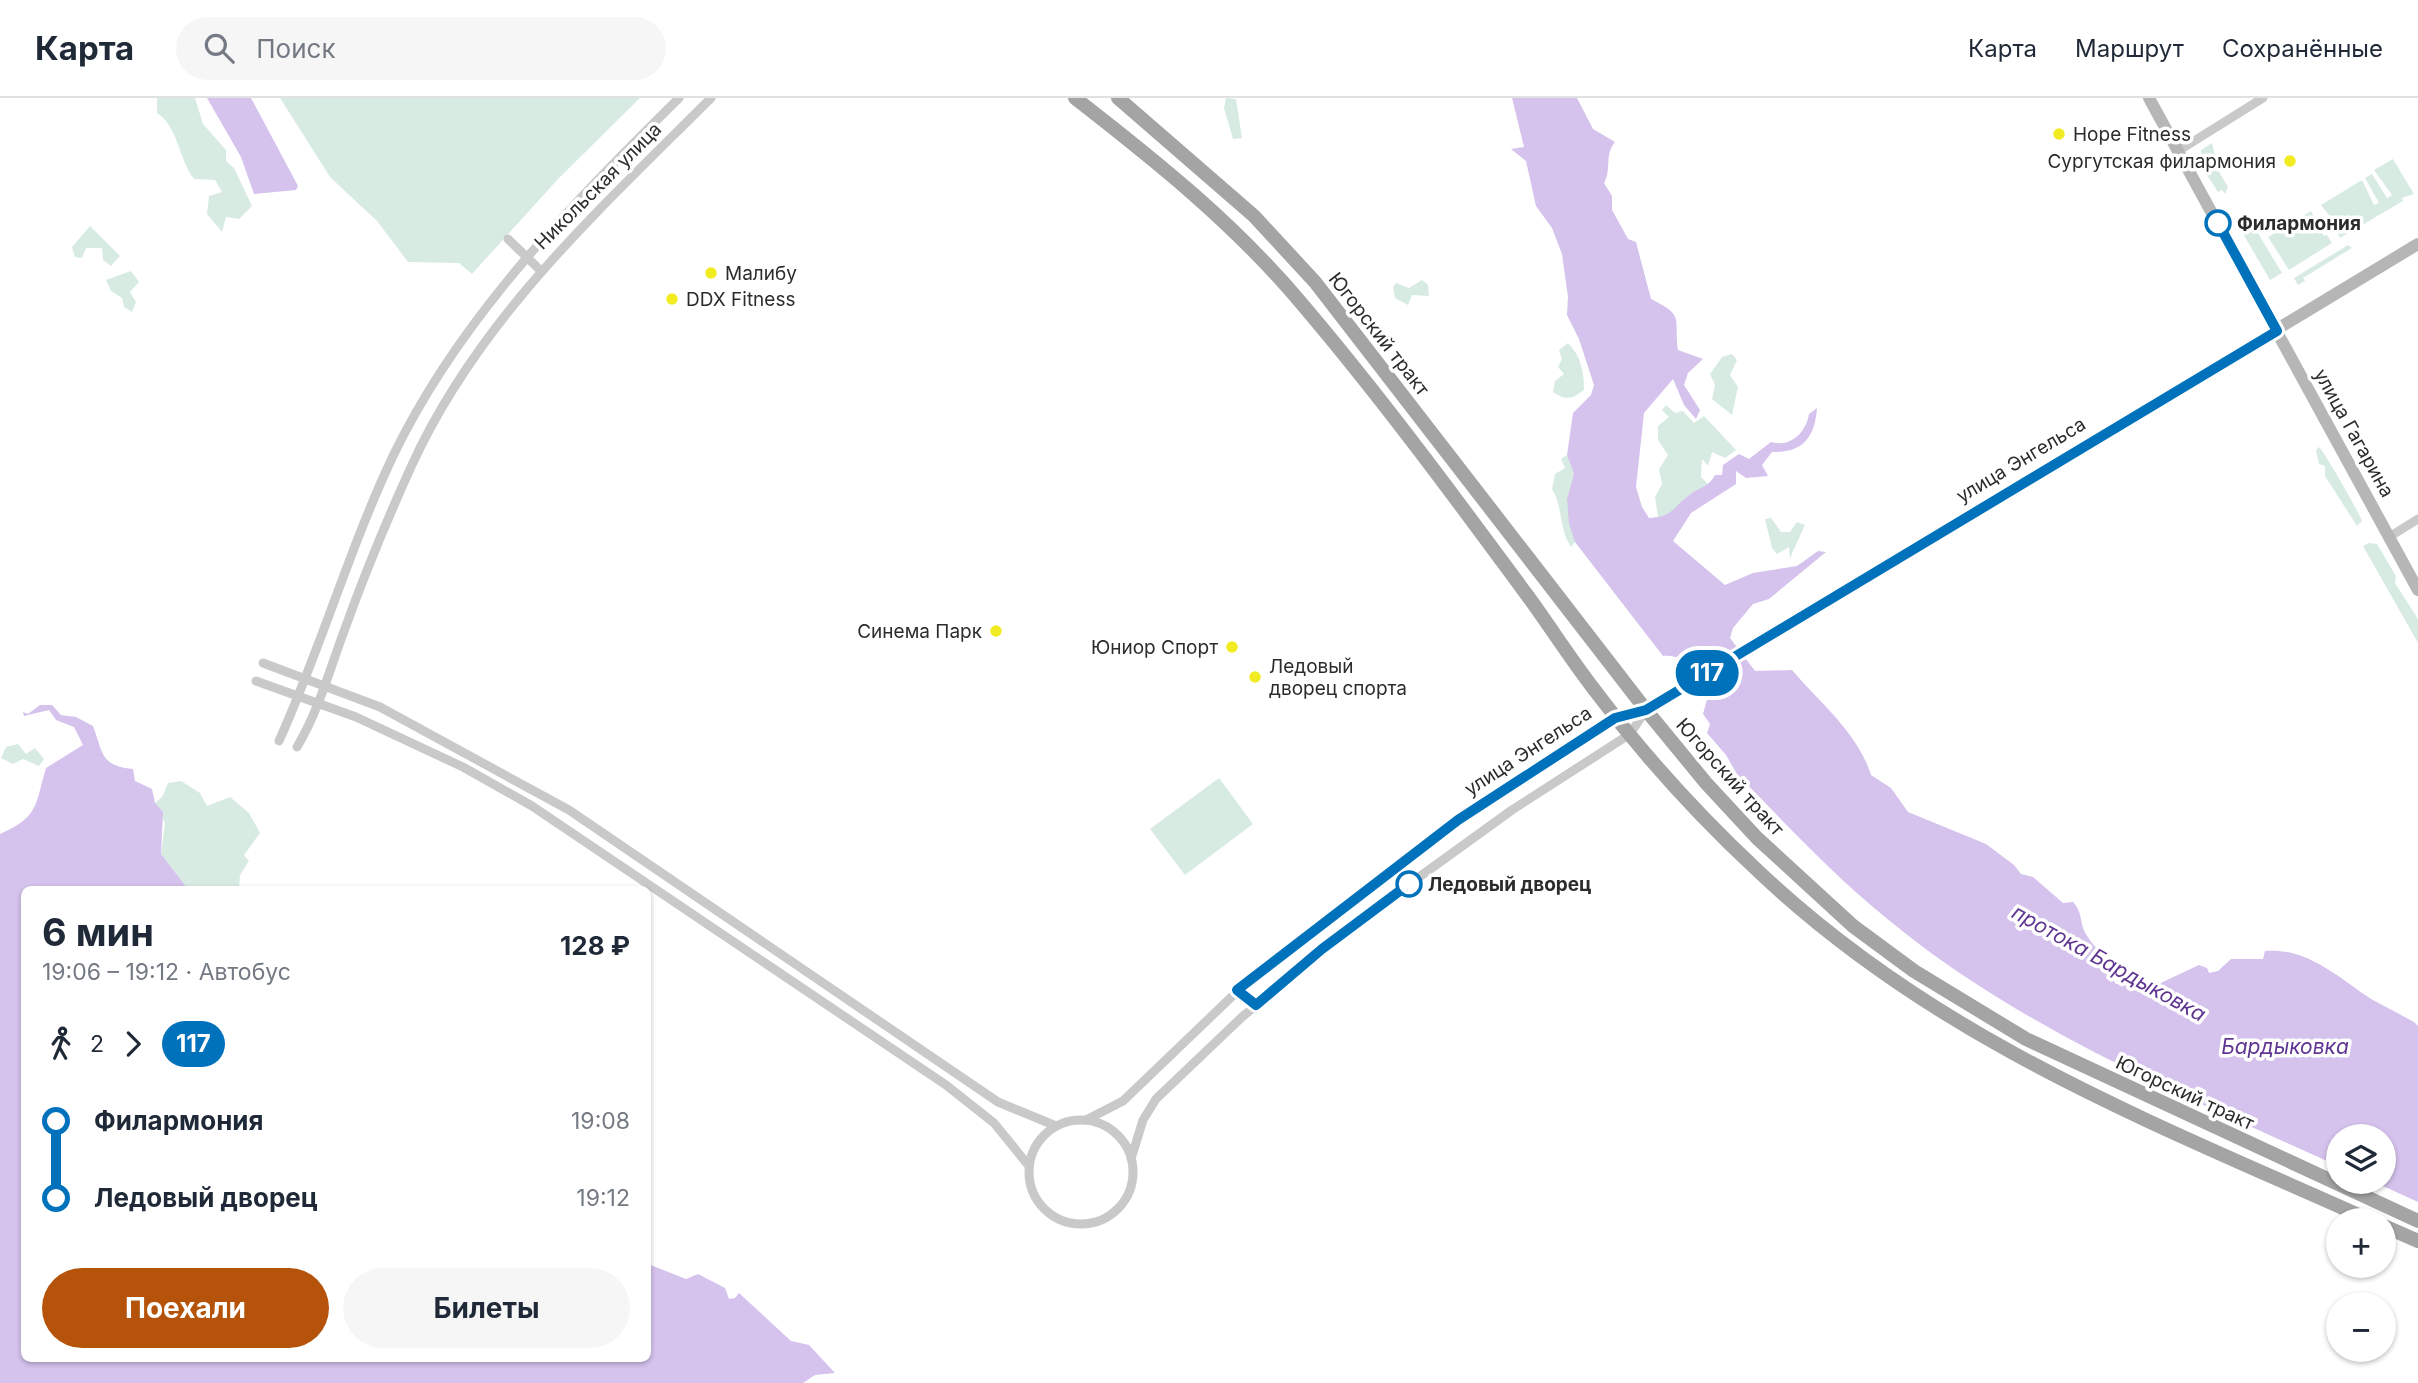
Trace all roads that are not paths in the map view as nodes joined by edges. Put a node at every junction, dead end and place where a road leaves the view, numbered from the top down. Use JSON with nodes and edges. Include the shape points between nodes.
{"nodes":[{"id":1,"x":679,"y":98,"type":"edge"},
{"id":2,"x":710,"y":98,"type":"edge"},
{"id":3,"x":1075,"y":98,"type":"edge"},
{"id":4,"x":1118,"y":98,"type":"edge"},
{"id":5,"x":2149,"y":98,"type":"edge"},
{"id":6,"x":2263,"y":98,"type":"edge"},
{"id":7,"x":2178,"y":151,"type":"junction"},
{"id":8,"x":508,"y":239,"type":"dead end"},
{"id":9,"x":2418,"y":244,"type":"edge"},
{"id":10,"x":527,"y":257,"type":"junction"},
{"id":11,"x":540,"y":270,"type":"junction"},
{"id":12,"x":2277,"y":331,"type":"junction"},
{"id":13,"x":2418,"y":519,"type":"edge"},
{"id":14,"x":2389,"y":537,"type":"junction"},
{"id":15,"x":2418,"y":590,"type":"edge"},
{"id":16,"x":262,"y":663,"type":"dead end"},
{"id":17,"x":304,"y":678,"type":"junction"},
{"id":18,"x":256,"y":681,"type":"dead end"},
{"id":19,"x":324,"y":685,"type":"junction"},
{"id":20,"x":298,"y":696,"type":"junction"},
{"id":21,"x":318,"y":703,"type":"junction"},
{"id":22,"x":1646,"y":710,"type":"junction"},
{"id":23,"x":1615,"y":718,"type":"junction"},
{"id":24,"x":1630,"y":734,"type":"junction"},
{"id":25,"x":279,"y":741,"type":"dead end"},
{"id":26,"x":297,"y":747,"type":"dead end"},
{"id":27,"x":1237,"y":990,"type":"junction"},
{"id":28,"x":1256,"y":1005,"type":"junction"},
{"id":29,"x":1086,"y":1120,"type":"junction"},
{"id":30,"x":1056,"y":1126,"type":"junction"},
{"id":31,"x":1131,"y":1159,"type":"junction"},
{"id":32,"x":1029,"y":1166,"type":"junction"},
{"id":33,"x":2344,"y":1208,"type":"edge"},
{"id":34,"x":2418,"y":1222,"type":"edge"},
{"id":35,"x":2396,"y":1231,"type":"edge"},
{"id":36,"x":2418,"y":1241,"type":"edge"}],
"edges":[{"from":1,"to":10,"type":"street","name":"Никольская улица"},
{"from":2,"to":11,"type":"street","name":"Никольская улица"},
{"from":3,"to":23,"type":"main road","name":"Югорский тракт","via":[[1237,232],[1299,301],[1382,402]]},
{"from":4,"to":22,"type":"main road","name":"Югорский тракт","via":[[1254,216],[1315,282]]},
{"from":5,"to":7,"type":"main road","name":"улица Гагарина"},
{"from":6,"to":7,"type":"street"},
{"from":7,"to":12,"type":"main road","name":"улица Гагарина"},
{"from":8,"to":10,"type":"street"},
{"from":9,"to":12,"type":"main road","name":"улица Энгельса"},
{"from":10,"to":11,"type":"street"},
{"from":10,"to":17,"type":"street","name":"Никольская улица","via":[[445,365],[400,444]]},
{"from":11,"to":19,"type":"street","name":"Никольская улица","via":[[489,334],[429,430],[371,561]]},
{"from":12,"to":14,"type":"main road","name":"улица Гагарина"},
{"from":12,"to":22,"type":"main road","name":"улица Энгельса"},
{"from":13,"to":14,"type":"street"},
{"from":14,"to":15,"type":"main road","name":"улица Гагарина"},
{"from":16,"to":17,"type":"street"},
{"from":17,"to":19,"type":"street"},
{"from":17,"to":20,"type":"street","name":"Никольская улица"},
{"from":18,"to":20,"type":"street"},
{"from":19,"to":21,"type":"street","name":"Никольская улица"},
{"from":19,"to":30,"type":"street","via":[[405,719],[569,810],[998,1102]]},
{"from":20,"to":21,"type":"street"},
{"from":20,"to":25,"type":"street","name":"Никольская улица"},
{"from":21,"to":26,"type":"street","name":"Никольская улица"},
{"from":21,"to":32,"type":"street","via":[[463,768],[605,852],[946,1085],[994,1123]]},
{"from":22,"to":23,"type":"street","name":"улица Энгельса"},
{"from":22,"to":24,"type":"street","name":"улица Энгельса"},
{"from":22,"to":34,"type":"main road","name":"Югорский тракт","via":[[1757,838],[1853,926],[1914,971],[1984,1016],[2067,1060]]},
{"from":23,"to":24,"type":"main road","name":"Югорский тракт"},
{"from":23,"to":27,"type":"street","name":"улица Энгельса","via":[[1458,820]]},
{"from":24,"to":28,"type":"street","name":"улица Энгельса","via":[[1471,839],[1349,928]]},
{"from":24,"to":33,"type":"main road","name":"Югорский тракт","via":[[1757,871],[1827,933],[1899,985],[2034,1067]]},
{"from":27,"to":28,"type":"street"},
{"from":27,"to":29,"type":"street","name":"улица Энгельса","via":[[1123,1101]]},
{"from":28,"to":31,"type":"street","name":"улица Энгельса","via":[[1156,1099],[1143,1120]]},
{"from":29,"to":30,"type":"street"},
{"from":29,"to":31,"type":"street","via":[[1111,1130]]},
{"from":30,"to":32,"type":"street","via":[[1039,1141]]},
{"from":31,"to":32,"type":"street","via":[[1132,1177],[1123,1202],[1102,1219],[1084,1223],[1058,1218],[1043,1208],[1033,1193]]},
{"from":35,"to":36,"type":"main road"}]}
